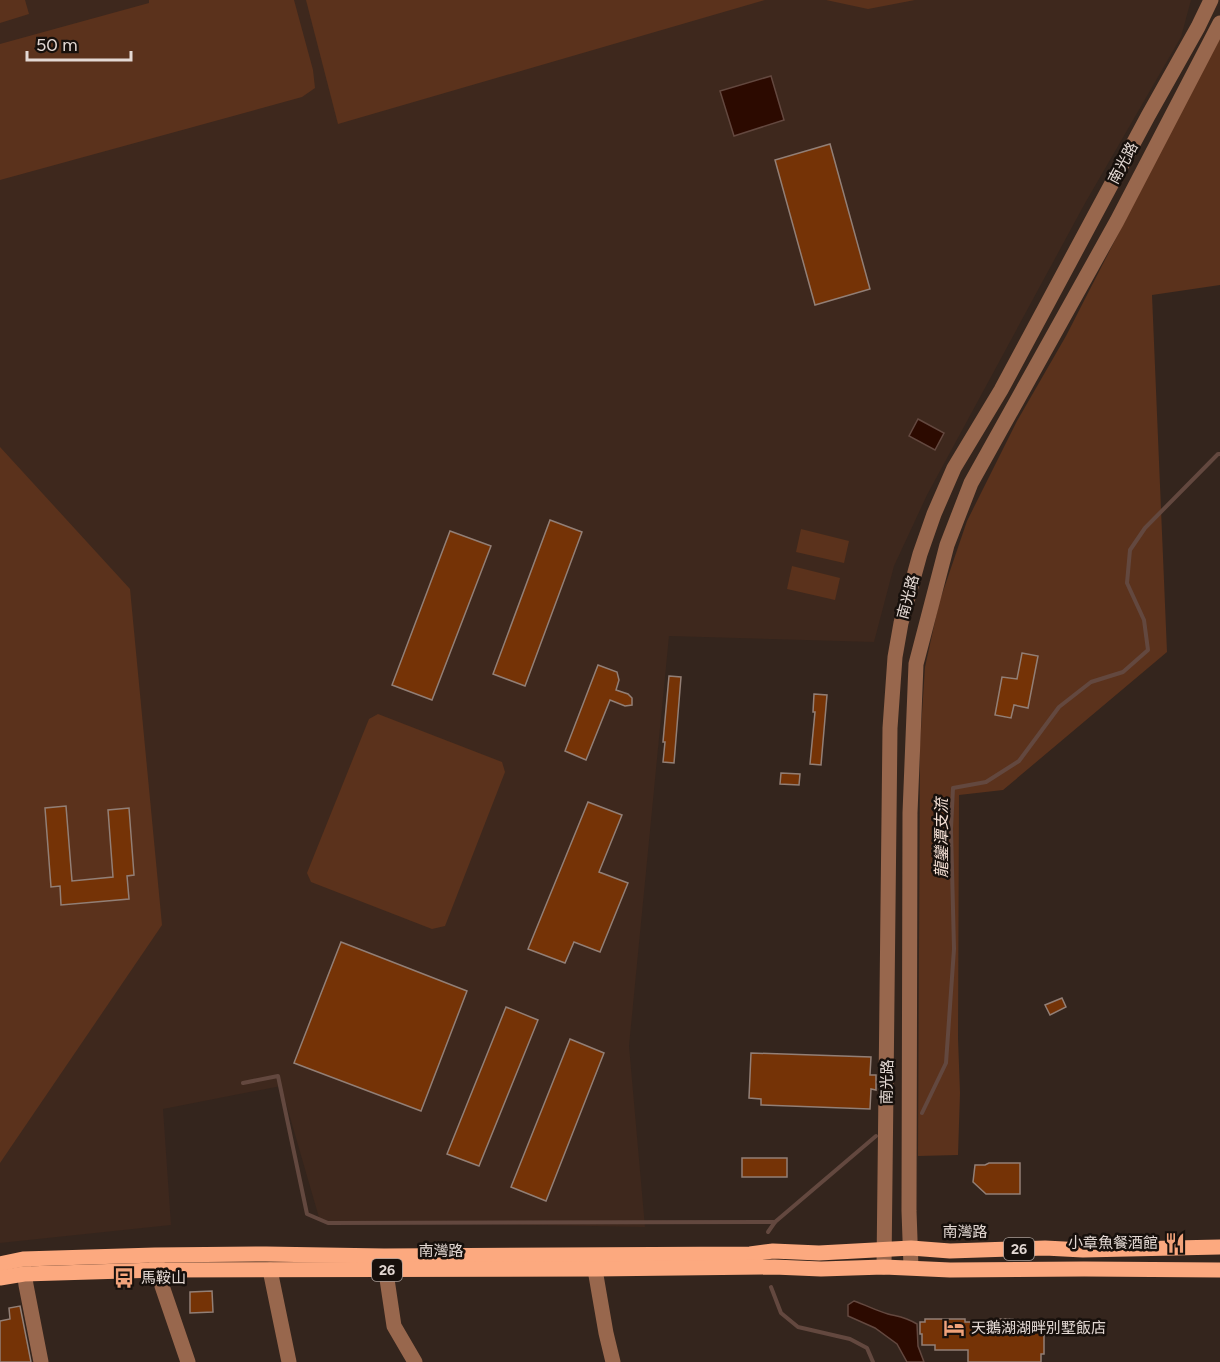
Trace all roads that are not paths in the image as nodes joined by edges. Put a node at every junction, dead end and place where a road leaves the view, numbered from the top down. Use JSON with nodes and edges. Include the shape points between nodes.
{"nodes":[{"id":1,"x":1211,"y":0,"type":"edge"},
{"id":2,"x":1220,"y":23,"type":"edge"},
{"id":3,"x":1220,"y":1247,"type":"edge"},
{"id":4,"x":911,"y":1248,"type":"junction"},
{"id":5,"x":883,"y":1250,"type":"junction"},
{"id":6,"x":157,"y":1262,"type":"junction"},
{"id":7,"x":593,"y":1262,"type":"junction"},
{"id":8,"x":385,"y":1263,"type":"junction"},
{"id":9,"x":0,"y":1264,"type":"edge"},
{"id":10,"x":24,"y":1266,"type":"junction"},
{"id":11,"x":884,"y":1267,"type":"junction"},
{"id":12,"x":911,"y":1267,"type":"junction"},
{"id":13,"x":270,"y":1270,"type":"junction"},
{"id":14,"x":1220,"y":1270,"type":"edge"},
{"id":15,"x":0,"y":1278,"type":"edge"},
{"id":16,"x":41,"y":1362,"type":"edge"},
{"id":17,"x":188,"y":1362,"type":"edge"},
{"id":18,"x":289,"y":1362,"type":"edge"},
{"id":19,"x":415,"y":1362,"type":"edge"},
{"id":20,"x":613,"y":1362,"type":"edge"}],
"edges":[{"from":1,"to":5,"type":"street","name":"南光路","via":[[1001,390],[954,468],[933,514],[901,622],[890,728]]},
{"from":2,"to":4,"type":"street","name":"南光路","via":[[1117,221],[971,483],[947,545],[916,664],[910,813]]},
{"from":3,"to":4,"type":"main road","name":"南灣路","number":"26","via":[[950,1251]]},
{"from":4,"to":5,"type":"main road","name":"南灣路","number":"26"},
{"from":4,"to":12,"type":"street","name":"南光路"},
{"from":5,"to":7,"type":"main road","name":"南灣路","number":"26","via":[[773,1251]]},
{"from":5,"to":11,"type":"street","name":"南光路"},
{"from":6,"to":8,"type":"main road","name":"南灣路","number":"26","via":[[266,1254]]},
{"from":6,"to":10,"type":"main road","name":"南灣路","number":"26"},
{"from":6,"to":13,"type":"main road","name":"南灣路","number":"26"},
{"from":6,"to":17,"type":"street"},
{"from":7,"to":8,"type":"main road","name":"南灣路","number":"26"},
{"from":7,"to":11,"type":"main road","name":"南灣路","number":"26","via":[[821,1269]]},
{"from":7,"to":20,"type":"street"},
{"from":8,"to":13,"type":"main road","name":"南灣路","number":"26"},
{"from":8,"to":19,"type":"street","via":[[394,1326]]},
{"from":9,"to":10,"type":"main road","name":"南灣路","number":"26"},
{"from":10,"to":15,"type":"main road","name":"南灣路","number":"26"},
{"from":10,"to":16,"type":"street"},
{"from":11,"to":12,"type":"main road","number":"26"},
{"from":12,"to":14,"type":"main road","number":"26"},
{"from":13,"to":18,"type":"street"}]}
